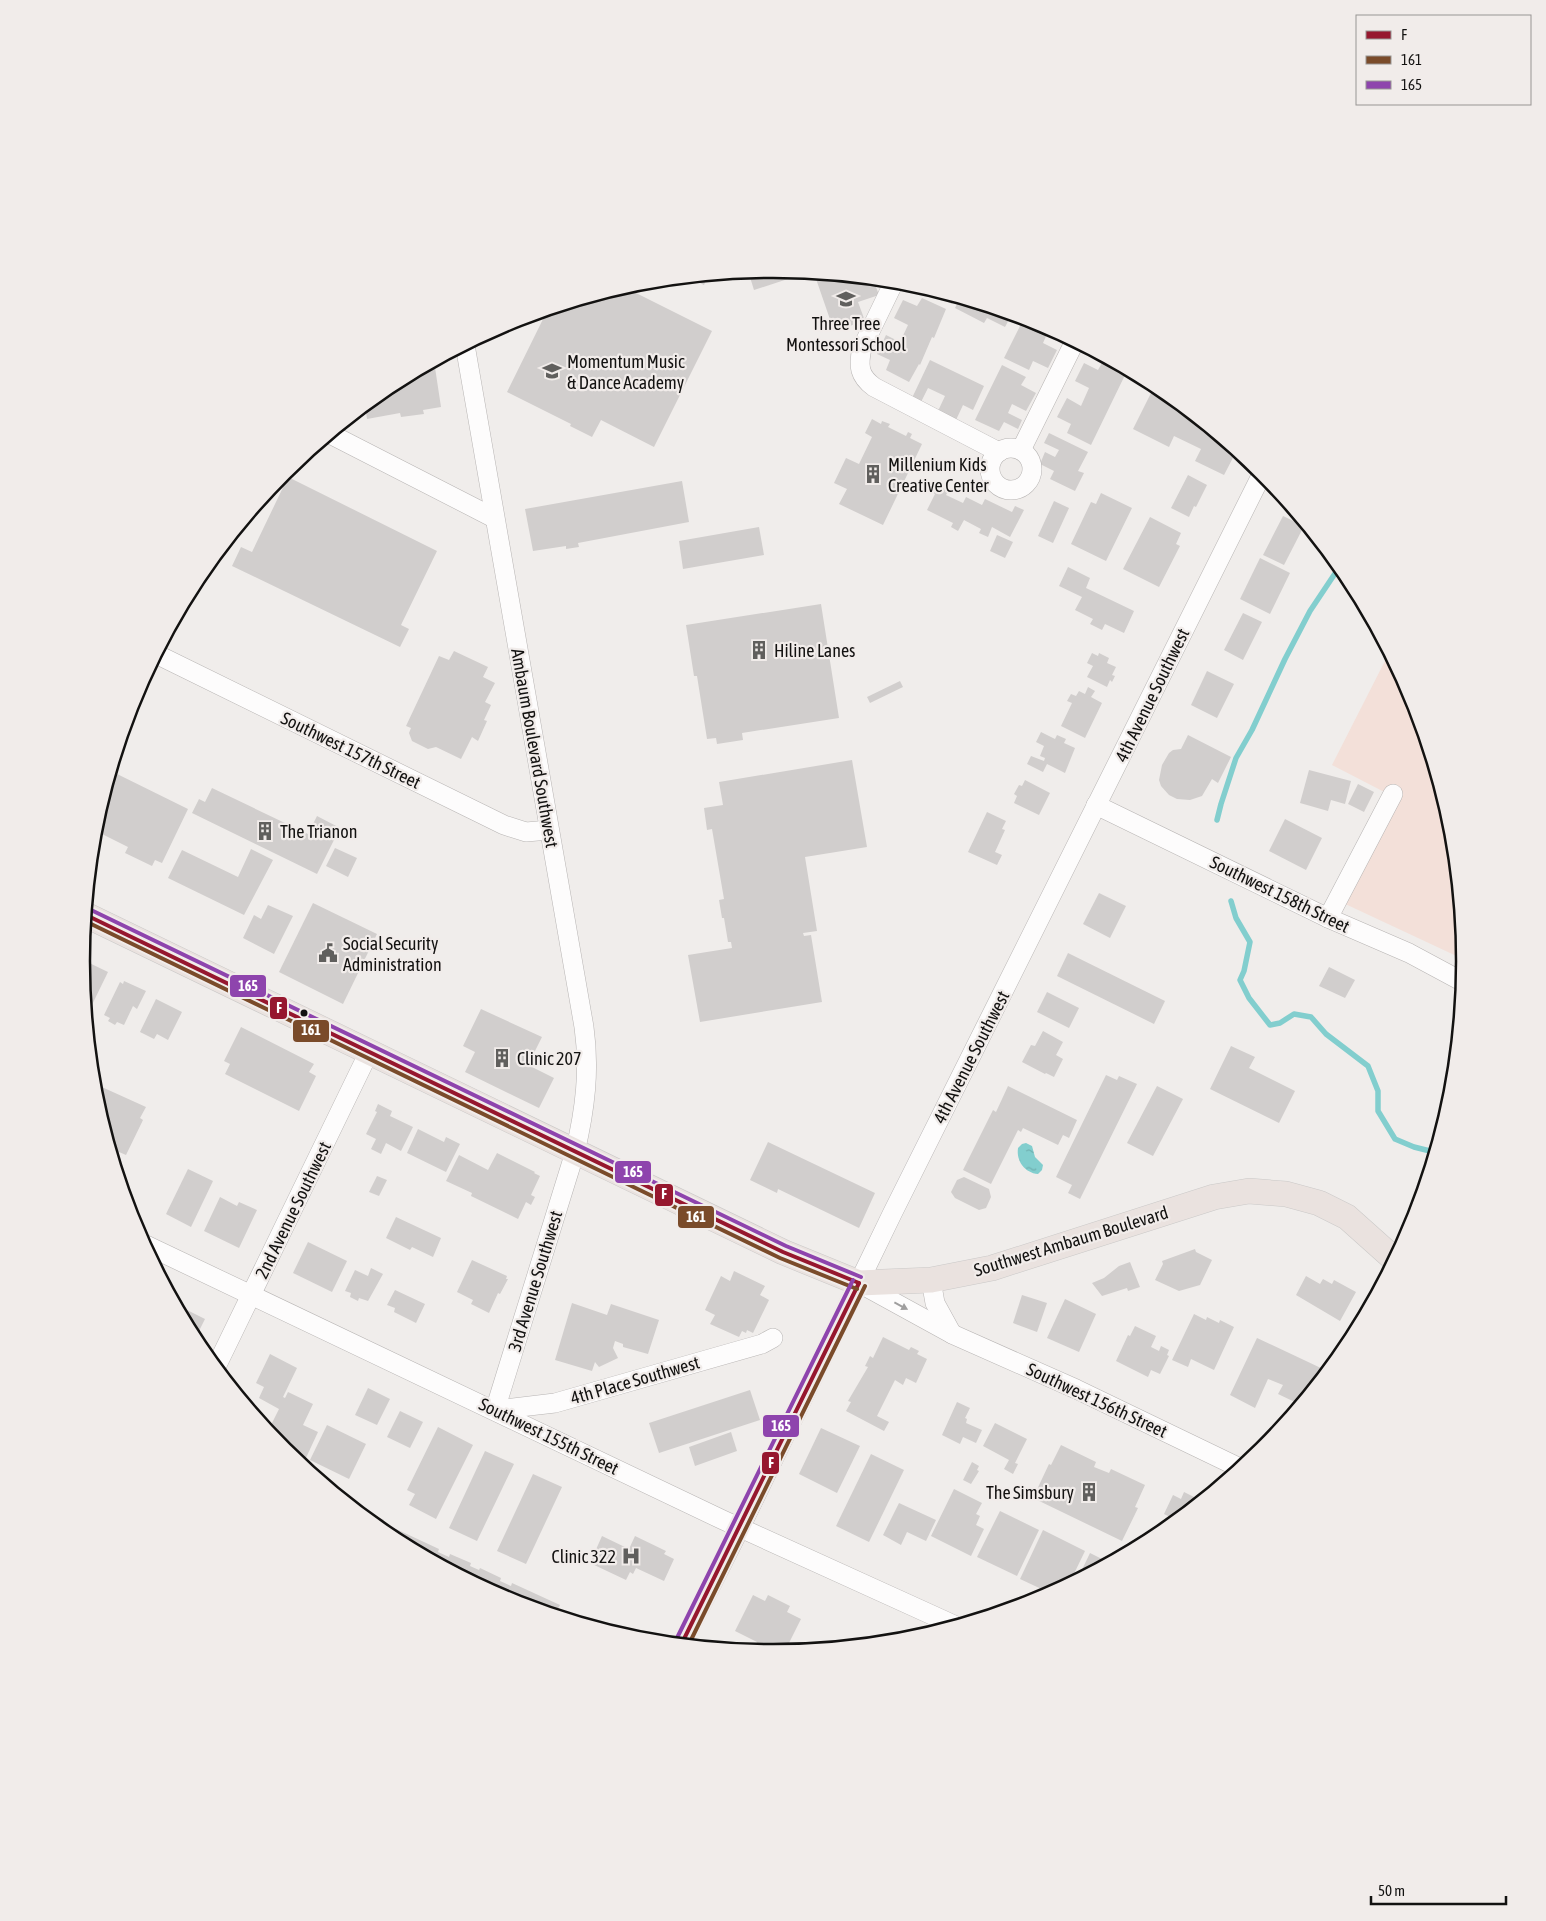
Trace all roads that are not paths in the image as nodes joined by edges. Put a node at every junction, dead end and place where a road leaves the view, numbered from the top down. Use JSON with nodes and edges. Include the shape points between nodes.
{"nodes":[{"id":1,"x":891,"y":288,"type":"edge"},
{"id":2,"x":1073,"y":347,"type":"edge"},
{"id":3,"x":467,"y":350,"type":"edge"},
{"id":4,"x":335,"y":437,"type":"edge"},
{"id":5,"x":1021,"y":450,"type":"junction"},
{"id":6,"x":999,"y":452,"type":"junction"},
{"id":7,"x":1259,"y":481,"type":"edge"},
{"id":8,"x":494,"y":518,"type":"junction"},
{"id":9,"x":161,"y":656,"type":"edge"},
{"id":10,"x":1393,"y":794,"type":"dead end"},
{"id":11,"x":1096,"y":805,"type":"junction"},
{"id":12,"x":549,"y":830,"type":"junction"},
{"id":13,"x":91,"y":917,"type":"edge"},
{"id":14,"x":1328,"y":918,"type":"junction"},
{"id":15,"x":1456,"y":978,"type":"edge"},
{"id":16,"x":369,"y":1052,"type":"junction"},
{"id":17,"x":575,"y":1152,"type":"junction"},
{"id":18,"x":154,"y":1249,"type":"edge"},
{"id":19,"x":1390,"y":1255,"type":"edge"},
{"id":20,"x":931,"y":1280,"type":"junction"},
{"id":21,"x":858,"y":1283,"type":"junction"},
{"id":22,"x":251,"y":1295,"type":"junction"},
{"id":23,"x":952,"y":1334,"type":"junction"},
{"id":24,"x":773,"y":1338,"type":"dead end"},
{"id":25,"x":219,"y":1360,"type":"edge"},
{"id":26,"x":495,"y":1410,"type":"junction"},
{"id":27,"x":1233,"y":1465,"type":"edge"},
{"id":28,"x":740,"y":1528,"type":"junction"},
{"id":29,"x":945,"y":1621,"type":"edge"},
{"id":30,"x":684,"y":1638,"type":"edge"}],
"edges":[{"from":1,"to":6,"type":"street","via":[[862,348],[860,357],[864,380]]},
{"from":2,"to":5,"type":"street"},
{"from":3,"to":8,"type":"street","name":"Ambaum Boulevard Southwest"},
{"from":4,"to":8,"type":"street"},
{"from":5,"to":6,"type":"street"},
{"from":5,"to":6,"type":"street","via":[[1031,461],[1032,468],[1028,482],[1016,490],[1002,488],[991,478],[991,463]]},
{"from":7,"to":11,"type":"street","name":"4th Avenue Southwest"},
{"from":8,"to":12,"type":"street","name":"Ambaum Boulevard Southwest"},
{"from":9,"to":12,"type":"street","name":"Southwest 157th Street","via":[[504,825],[526,832]]},
{"from":10,"to":14,"type":"street"},
{"from":11,"to":14,"type":"street","name":"Southwest 158th Street"},
{"from":11,"to":21,"type":"street","name":"4th Avenue Southwest"},
{"from":12,"to":17,"type":"street","name":"Ambaum Boulevard Southwest","via":[[587,1046],[587,1094]]},
{"from":13,"to":16,"type":"main road"},
{"from":14,"to":15,"type":"street","name":"Southwest 158th Street"},
{"from":16,"to":17,"type":"main road"},
{"from":16,"to":22,"type":"street","name":"2nd Avenue Southwest"},
{"from":17,"to":21,"type":"main road","name":"Southwest Ambaum Boulevard","via":[[783,1252]]},
{"from":17,"to":26,"type":"street","name":"3rd Avenue Southwest"},
{"from":18,"to":22,"type":"street","name":"Southwest 155th Street"},
{"from":19,"to":20,"type":"main road","name":"Southwest Ambaum Boulevard","via":[[1347,1217],[1319,1203],[1286,1194],[1249,1191],[1214,1197],[992,1268]]},
{"from":20,"to":21,"type":"main road","name":"Southwest Ambaum Boulevard"},
{"from":20,"to":23,"type":"street","via":[[935,1303]]},
{"from":21,"to":23,"type":"street","name":"Southwest 156th Street","one_way":true},
{"from":21,"to":28,"type":"street","name":"4th Avenue Southwest"},
{"from":22,"to":25,"type":"street","name":"2nd Avenue Southwest"},
{"from":22,"to":26,"type":"street","name":"Southwest 155th Street"},
{"from":23,"to":27,"type":"street","name":"Southwest 156th Street"},
{"from":24,"to":26,"type":"street","name":"4th Place Southwest","via":[[762,1344],[555,1403]]},
{"from":26,"to":28,"type":"street","name":"Southwest 155th Street"},
{"from":28,"to":29,"type":"street","name":"Southwest 155th Street"},
{"from":28,"to":30,"type":"street","name":"4th Avenue Southwest"}]}
